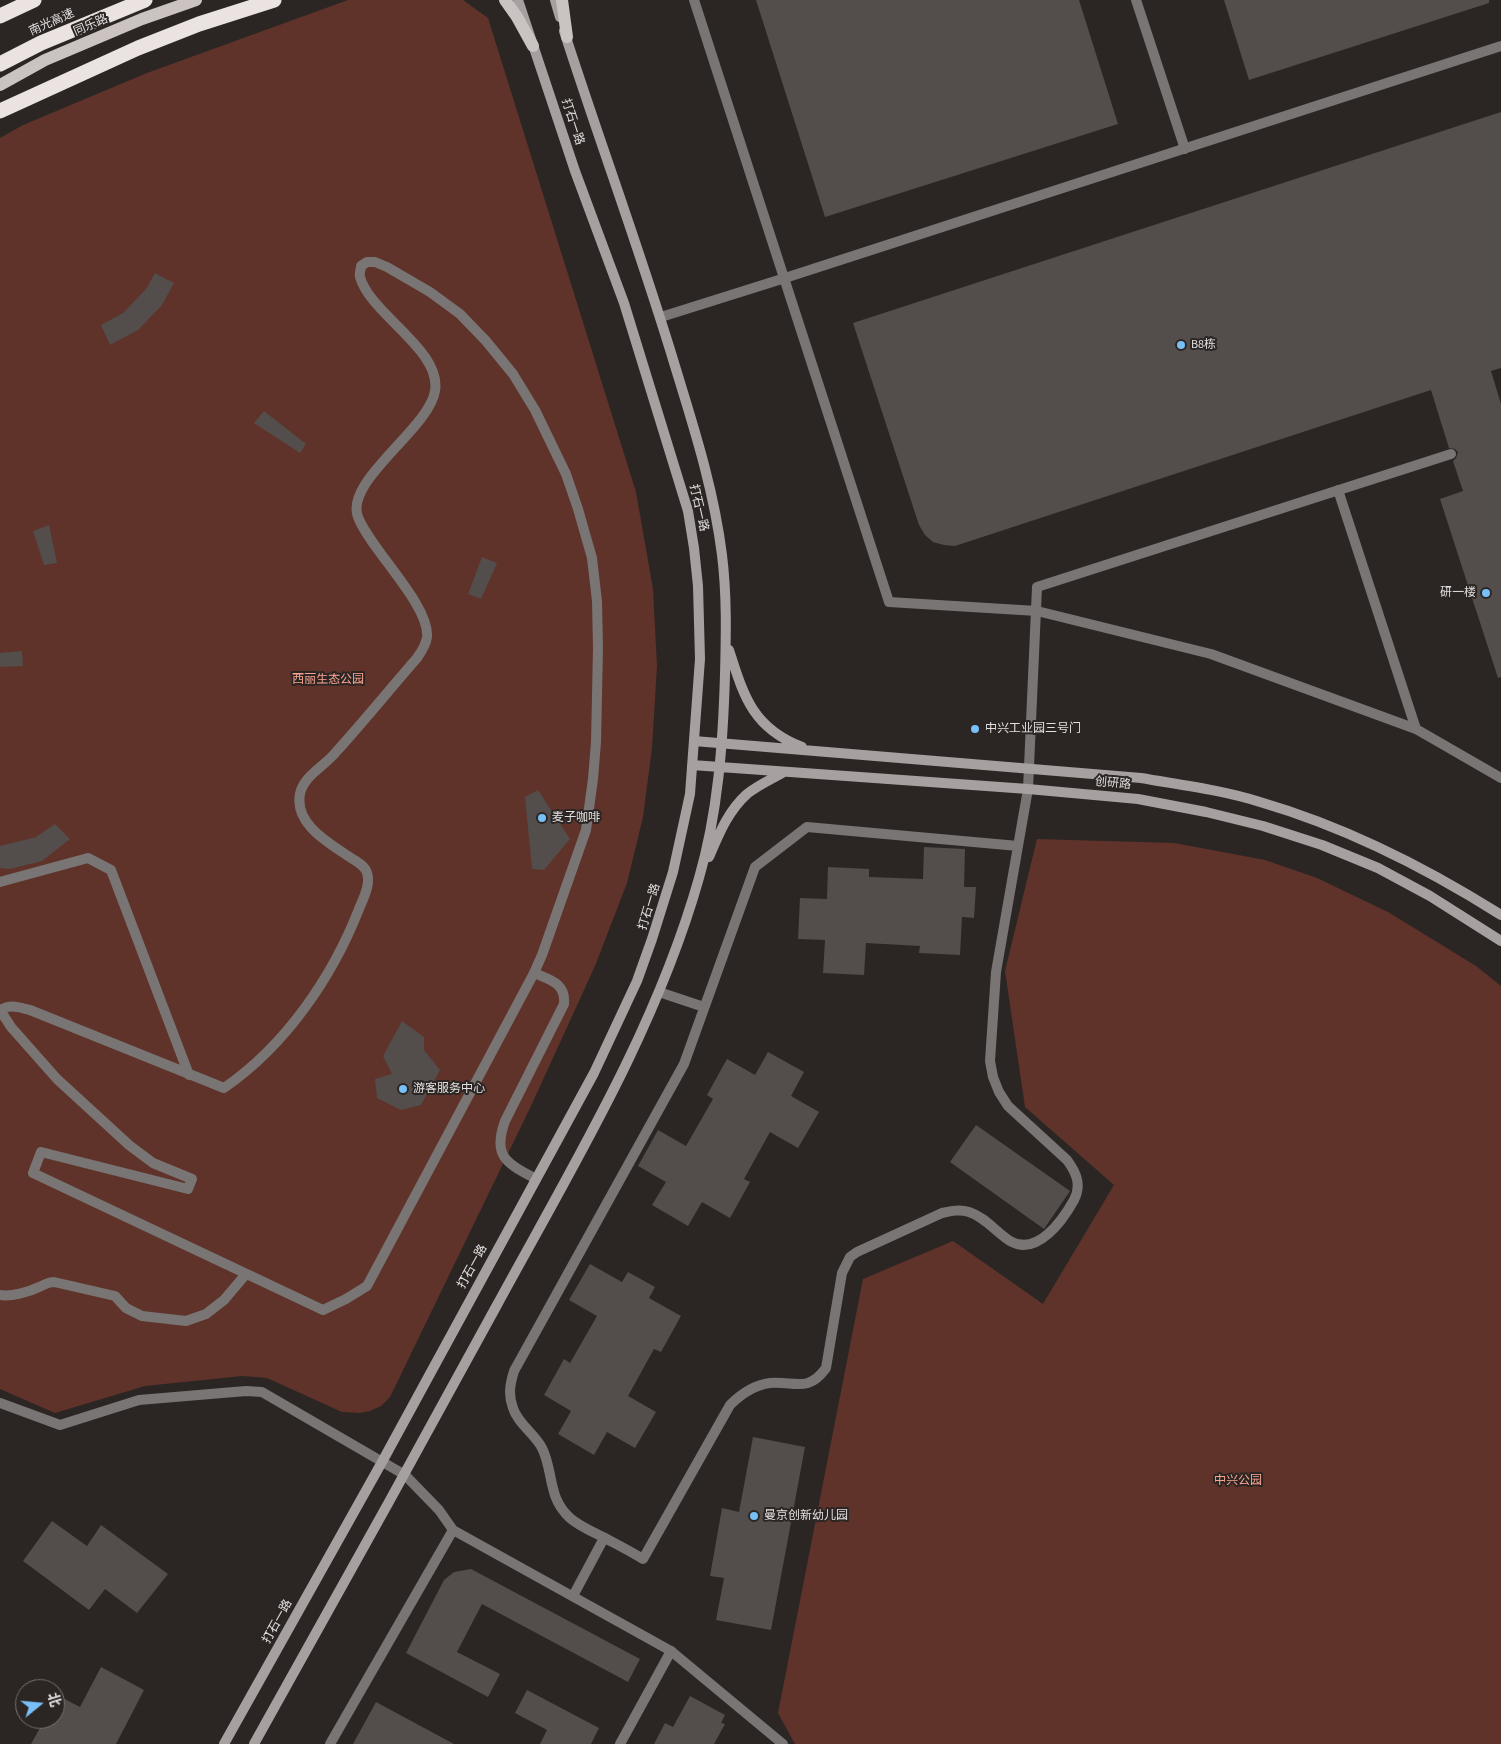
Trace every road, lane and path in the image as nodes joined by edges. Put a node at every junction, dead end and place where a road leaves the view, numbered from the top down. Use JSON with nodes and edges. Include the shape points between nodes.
{"nodes":[{"id":1,"x":34,"y":0,"type":"edge"},
{"id":2,"x":145,"y":0,"type":"edge"},
{"id":3,"x":196,"y":0,"type":"edge"},
{"id":4,"x":274,"y":0,"type":"edge"},
{"id":5,"x":505,"y":0,"type":"edge"},
{"id":6,"x":518,"y":0,"type":"edge"},
{"id":7,"x":555,"y":0,"type":"edge"},
{"id":8,"x":562,"y":0,"type":"edge"},
{"id":9,"x":694,"y":0,"type":"edge"},
{"id":10,"x":1136,"y":0,"type":"edge"},
{"id":11,"x":0,"y":16,"type":"edge"},
{"id":12,"x":566,"y":37,"type":"junction"},
{"id":13,"x":533,"y":46,"type":"junction"},
{"id":14,"x":1501,"y":46,"type":"edge"},
{"id":15,"x":0,"y":64,"type":"edge"},
{"id":16,"x":0,"y":85,"type":"edge"},
{"id":17,"x":0,"y":111,"type":"edge"},
{"id":18,"x":1185,"y":149,"type":"junction"},
{"id":19,"x":785,"y":278,"type":"junction"},
{"id":20,"x":661,"y":317,"type":"junction"},
{"id":21,"x":1450,"y":454,"type":"dead end"},
{"id":22,"x":1338,"y":490,"type":"junction"},
{"id":23,"x":1037,"y":611,"type":"junction"},
{"id":24,"x":726,"y":641,"type":"junction"},
{"id":25,"x":1416,"y":729,"type":"junction"},
{"id":26,"x":694,"y":741,"type":"junction"},
{"id":27,"x":722,"y":743,"type":"junction"},
{"id":28,"x":815,"y":752,"type":"junction"},
{"id":29,"x":692,"y":765,"type":"junction"},
{"id":30,"x":719,"y":768,"type":"junction"},
{"id":31,"x":1029,"y":768,"type":"junction"},
{"id":32,"x":784,"y":772,"type":"junction"},
{"id":33,"x":1501,"y":778,"type":"edge"},
{"id":34,"x":1028,"y":789,"type":"junction"},
{"id":35,"x":1018,"y":846,"type":"junction"},
{"id":36,"x":700,"y":876,"type":"junction"},
{"id":37,"x":0,"y":882,"type":"edge"},
{"id":38,"x":1501,"y":914,"type":"edge"},
{"id":39,"x":1501,"y":941,"type":"edge"},
{"id":40,"x":534,"y":973,"type":"junction"},
{"id":41,"x":659,"y":992,"type":"junction"},
{"id":42,"x":704,"y":1007,"type":"junction"},
{"id":43,"x":1,"y":1009,"type":"edge"},
{"id":44,"x":188,"y":1075,"type":"junction"},
{"id":45,"x":536,"y":1179,"type":"junction"},
{"id":46,"x":246,"y":1274,"type":"junction"},
{"id":47,"x":0,"y":1295,"type":"edge"},
{"id":48,"x":0,"y":1403,"type":"edge"},
{"id":49,"x":382,"y":1462,"type":"junction"},
{"id":50,"x":405,"y":1475,"type":"junction"},
{"id":51,"x":453,"y":1530,"type":"junction"},
{"id":52,"x":604,"y":1538,"type":"junction"},
{"id":53,"x":573,"y":1596,"type":"junction"},
{"id":54,"x":671,"y":1651,"type":"junction"},
{"id":55,"x":224,"y":1744,"type":"edge"},
{"id":56,"x":254,"y":1744,"type":"edge"},
{"id":57,"x":330,"y":1744,"type":"edge"},
{"id":58,"x":620,"y":1744,"type":"edge"},
{"id":59,"x":783,"y":1744,"type":"edge"}],
"edges":[{"from":1,"to":11,"type":"highway"},
{"from":2,"to":15,"type":"highway","name":"南光高速","via":[[41,43]]},
{"from":3,"to":16,"type":"main road","name":"同乐路","via":[[45,60]]},
{"from":4,"to":17,"type":"highway","via":[[138,48]]},
{"from":5,"to":13,"type":"main road"},
{"from":6,"to":13,"type":"main road","name":"打石一路"},
{"from":7,"to":12,"type":"main road","name":"打石一路"},
{"from":8,"to":12,"type":"main road"},
{"from":9,"to":19,"type":"street"},
{"from":10,"to":18,"type":"street"},
{"from":12,"to":20,"type":"main road","name":"打石一路"},
{"from":13,"to":26,"type":"main road","name":"打石一路","via":[[624,303],[688,511],[694,548],[700,641]]},
{"from":14,"to":18,"type":"street"},
{"from":18,"to":19,"type":"street"},
{"from":19,"to":20,"type":"street"},
{"from":19,"to":23,"type":"street","via":[[890,602]]},
{"from":20,"to":24,"type":"main road","name":"打石一路","via":[[716,513],[726,596]]},
{"from":21,"to":22,"type":"street"},
{"from":22,"to":23,"type":"street","via":[[1037,588]]},
{"from":22,"to":25,"type":"street"},
{"from":23,"to":25,"type":"street","via":[[1212,654]]},
{"from":23,"to":31,"type":"street"},
{"from":24,"to":27,"type":"main road","name":"打石一路"},
{"from":24,"to":28,"type":"main road","via":[[741,690],[758,717],[786,741]]},
{"from":25,"to":33,"type":"street"},
{"from":26,"to":27,"type":"main road","name":"创研路"},
{"from":26,"to":29,"type":"main road","name":"打石一路"},
{"from":27,"to":28,"type":"main road","name":"创研路"},
{"from":27,"to":30,"type":"main road","name":"打石一路"},
{"from":28,"to":31,"type":"main road","name":"创研路"},
{"from":29,"to":30,"type":"main road","name":"创研路"},
{"from":29,"to":45,"type":"main road","name":"打石一路","via":[[690,794],[673,872],[637,981],[594,1073]]},
{"from":30,"to":32,"type":"main road","name":"创研路"},
{"from":30,"to":36,"type":"main road","name":"打石一路"},
{"from":31,"to":34,"type":"street"},
{"from":31,"to":38,"type":"main road","name":"创研路","via":[[1141,778],[1260,801],[1314,819],[1401,857]]},
{"from":32,"to":34,"type":"main road","name":"创研路"},
{"from":32,"to":36,"type":"main road","via":[[748,793],[736,806]]},
{"from":34,"to":35,"type":"street"},
{"from":34,"to":39,"type":"main road","name":"创研路","via":[[1138,799],[1263,826],[1305,839],[1378,868]]},
{"from":35,"to":42,"type":"street","via":[[807,827],[755,867]]},
{"from":35,"to":52,"type":"street","via":[[996,972],[990,1061],[992,1077],[1008,1106],[1075,1170],[1078,1182],[1071,1206],[1039,1242],[1025,1245],[1011,1242],[970,1212],[956,1210],[942,1213],[857,1252],[850,1257],[842,1273],[826,1368],[820,1377],[801,1385],[760,1385],[730,1405],[643,1558]]},
{"from":36,"to":41,"type":"main road","name":"打石一路"},
{"from":37,"to":44,"type":"street","via":[[88,858],[111,870]]},
{"from":40,"to":44,"type":"street","via":[[586,830],[590,803],[596,742],[598,648],[592,558],[566,474],[513,374],[460,314],[430,292],[375,262],[367,262],[361,266],[360,276],[370,295],[424,356],[432,368],[436,390],[433,401],[415,426],[361,490],[356,513],[363,530],[408,590],[427,636],[417,658],[334,755],[309,778],[299,796],[306,822],[317,834],[364,866],[368,875],[367,886],[344,943],[318,989],[248,1070],[224,1088]]},
{"from":40,"to":45,"type":"street","via":[[562,988],[564,1004],[505,1121],[500,1147],[510,1164]]},
{"from":40,"to":46,"type":"street","via":[[367,1286],[323,1310]]},
{"from":41,"to":42,"type":"street"},
{"from":41,"to":50,"type":"main road","name":"打石一路","via":[[610,1097]]},
{"from":42,"to":52,"type":"street","via":[[684,1064],[514,1371],[510,1384],[514,1411],[542,1449],[557,1501],[571,1519]]},
{"from":43,"to":44,"type":"street","via":[[7,1006],[30,1010]]},
{"from":43,"to":46,"type":"street","via":[[5,1019],[57,1079],[122,1139],[153,1163],[192,1179],[188,1189],[41,1152],[33,1173]]},
{"from":45,"to":49,"type":"main road","name":"打石一路"},
{"from":46,"to":47,"type":"street","via":[[224,1300],[206,1314],[186,1321],[142,1316],[126,1308],[115,1296],[54,1282]]},
{"from":48,"to":49,"type":"street","via":[[60,1425],[139,1400],[262,1392]]},
{"from":49,"to":50,"type":"street"},
{"from":49,"to":55,"type":"main road","name":"打石一路"},
{"from":50,"to":51,"type":"street","via":[[439,1510]]},
{"from":50,"to":56,"type":"main road","name":"打石一路"},
{"from":51,"to":53,"type":"street"},
{"from":51,"to":57,"type":"street"},
{"from":52,"to":53,"type":"street"},
{"from":53,"to":54,"type":"street"},
{"from":54,"to":58,"type":"street"},
{"from":54,"to":59,"type":"street"}]}
